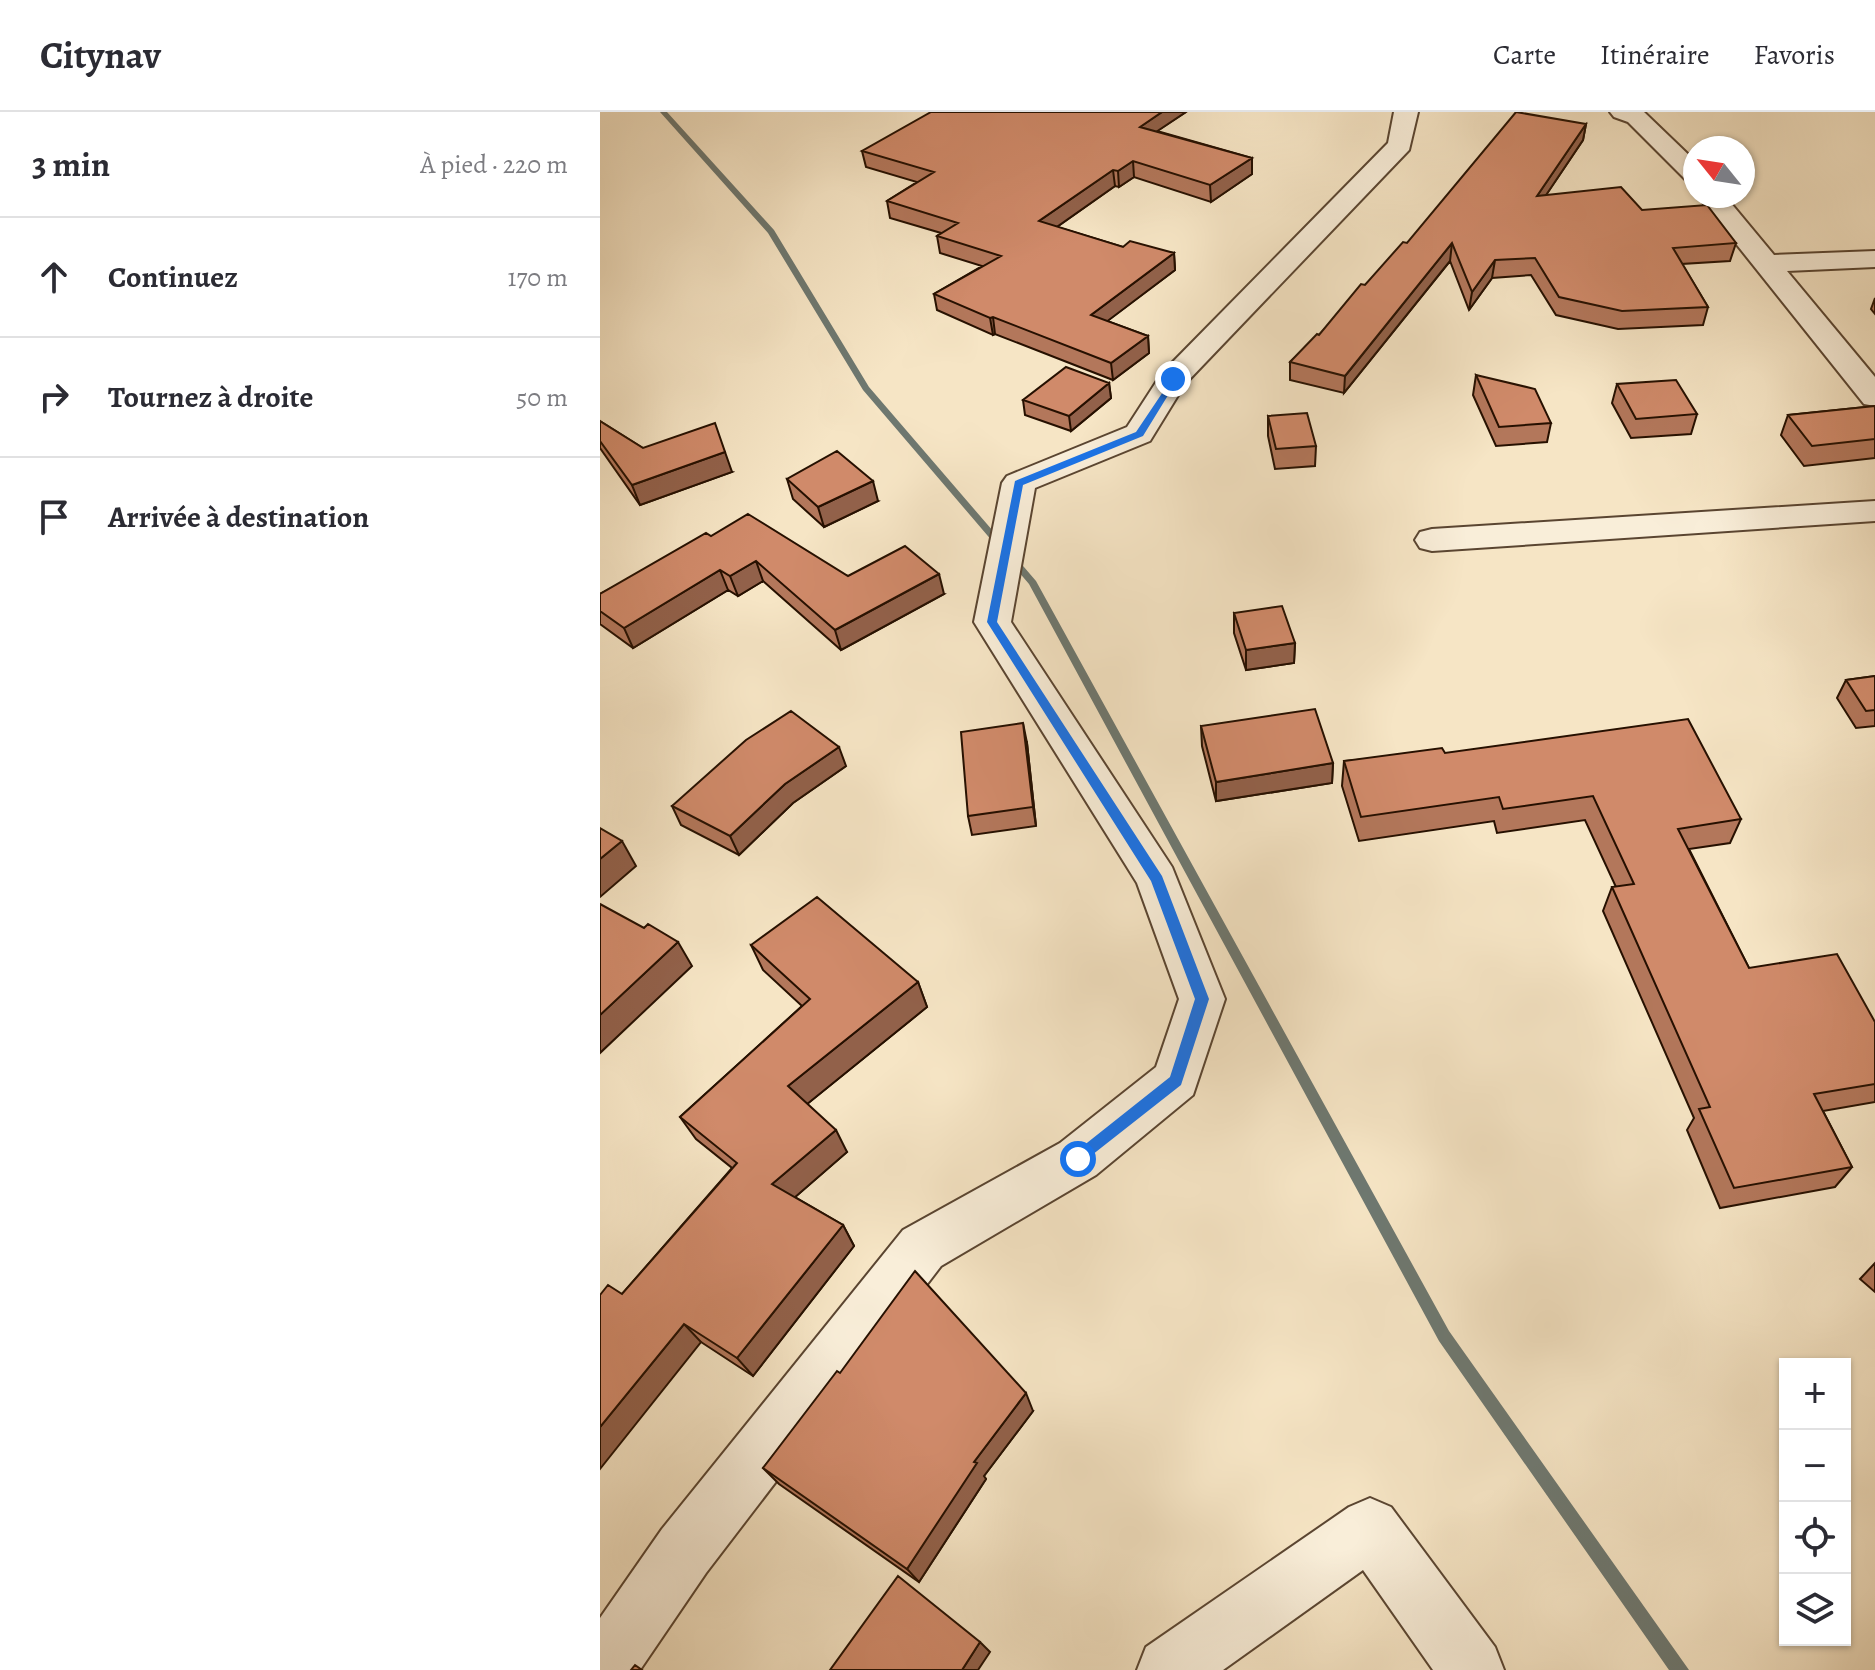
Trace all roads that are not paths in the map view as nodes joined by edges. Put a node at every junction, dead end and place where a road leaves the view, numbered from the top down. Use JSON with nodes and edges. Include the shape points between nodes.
{"nodes":[{"id":1,"x":1406,"y":112,"type":"edge"},
{"id":2,"x":1622,"y":112,"type":"edge"},
{"id":3,"x":1683,"y":163,"type":"edge"},
{"id":4,"x":1721,"y":208,"type":"edge"},
{"id":5,"x":1875,"y":259,"type":"edge"},
{"id":6,"x":1765,"y":264,"type":"junction"},
{"id":7,"x":1875,"y":352,"type":"edge"},
{"id":8,"x":1842,"y":354,"type":"junction"},
{"id":9,"x":1875,"y":397,"type":"edge"},
{"id":10,"x":1875,"y":511,"type":"edge"},
{"id":11,"x":1432,"y":540,"type":"dead end"},
{"id":12,"x":602,"y":1670,"type":"edge"},
{"id":13,"x":1169,"y":1670,"type":"edge"},
{"id":14,"x":1472,"y":1670,"type":"edge"}],
"edges":[{"from":1,"to":12,"type":"street","via":[[1400,145],[1173,379],[1139,434],[1019,483],[992,622],[1157,879],[1202,999],[1176,1080],[1078,1159],[922,1248],[684,1551]]},
{"from":2,"to":3,"type":"street","via":[[1636,117]]},
{"from":4,"to":6,"type":"street"},
{"from":5,"to":6,"type":"street"},
{"from":6,"to":8,"type":"street"},
{"from":7,"to":8,"type":"street"},
{"from":8,"to":9,"type":"street"},
{"from":10,"to":11,"type":"street"},
{"from":13,"to":14,"type":"street","via":[[1370,1528]]}]}
